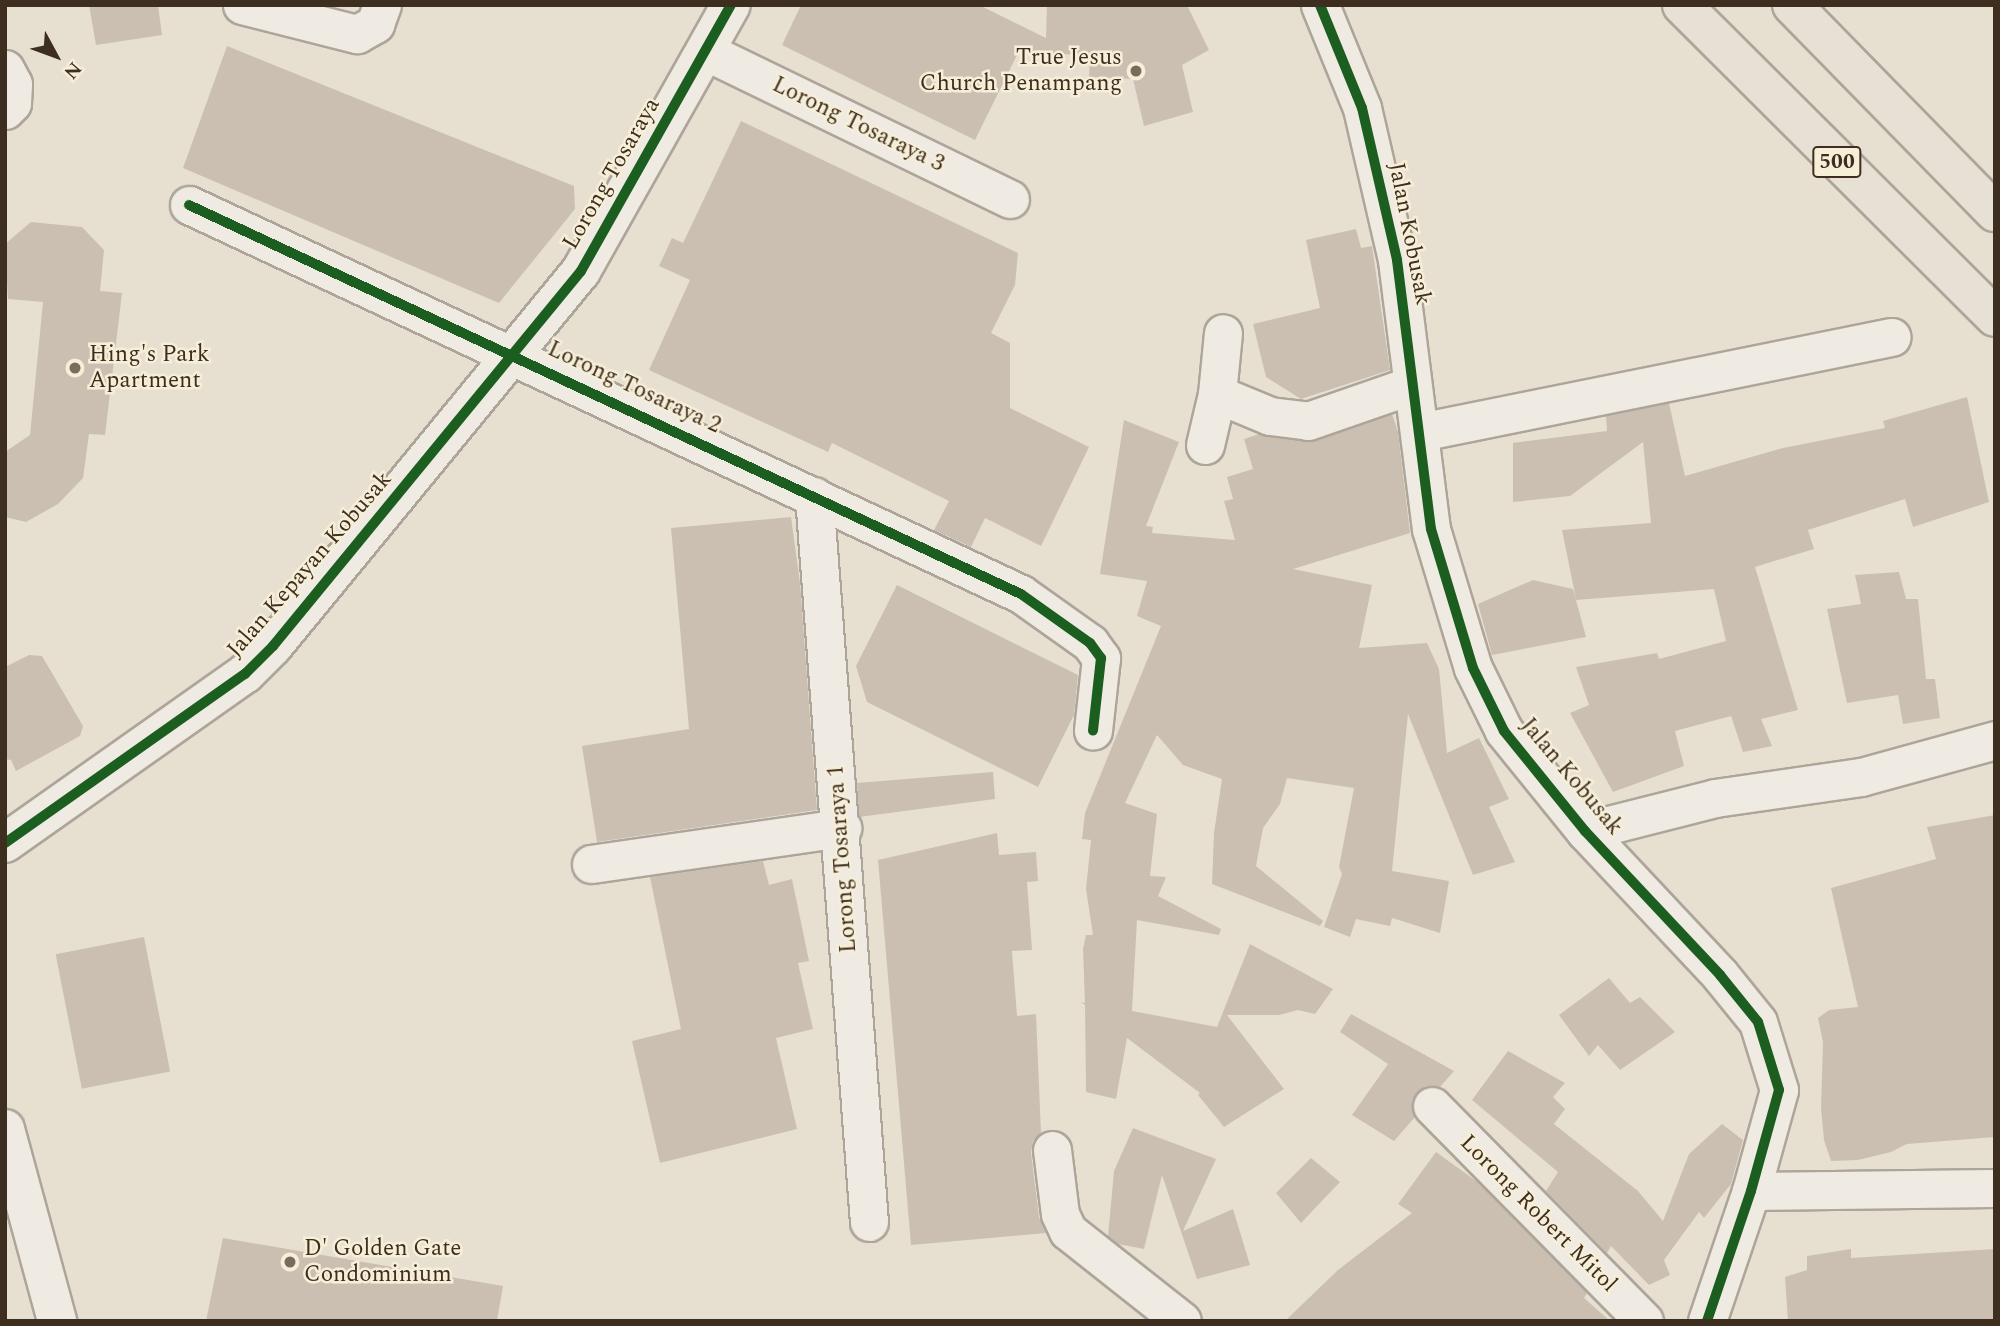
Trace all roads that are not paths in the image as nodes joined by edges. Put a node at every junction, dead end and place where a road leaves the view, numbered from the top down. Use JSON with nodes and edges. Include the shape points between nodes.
{"nodes":[{"id":1,"x":242,"y":5,"type":"edge"},
{"id":2,"x":382,"y":5,"type":"edge"},
{"id":3,"x":731,"y":5,"type":"edge"},
{"id":4,"x":1320,"y":5,"type":"edge"},
{"id":5,"x":1682,"y":5,"type":"edge"},
{"id":6,"x":1792,"y":5,"type":"edge"},
{"id":7,"x":705,"y":51,"type":"junction"},
{"id":8,"x":5,"y":69,"type":"edge"},
{"id":9,"x":5,"y":110,"type":"edge"},
{"id":10,"x":1010,"y":199,"type":"dead end"},
{"id":11,"x":189,"y":205,"type":"dead end"},
{"id":12,"x":1995,"y":212,"type":"edge"},
{"id":13,"x":1995,"y":317,"type":"edge"},
{"id":14,"x":1223,"y":333,"type":"dead end"},
{"id":15,"x":1892,"y":337,"type":"dead end"},
{"id":16,"x":515,"y":355,"type":"junction"},
{"id":17,"x":1412,"y":385,"type":"junction"},
{"id":18,"x":1217,"y":394,"type":"junction"},
{"id":19,"x":1420,"y":432,"type":"junction"},
{"id":20,"x":1205,"y":445,"type":"dead end"},
{"id":21,"x":814,"y":496,"type":"junction"},
{"id":22,"x":1093,"y":732,"type":"dead end"},
{"id":23,"x":1995,"y":740,"type":"edge"},
{"id":24,"x":842,"y":828,"type":"junction"},
{"id":25,"x":1585,"y":831,"type":"junction"},
{"id":26,"x":5,"y":844,"type":"edge"},
{"id":27,"x":592,"y":864,"type":"dead end"},
{"id":28,"x":1432,"y":1106,"type":"dead end"},
{"id":29,"x":1052,"y":1150,"type":"dead end"},
{"id":30,"x":8,"y":1154,"type":"edge"},
{"id":31,"x":1995,"y":1188,"type":"edge"},
{"id":32,"x":1751,"y":1191,"type":"junction"},
{"id":33,"x":869,"y":1222,"type":"dead end"},
{"id":34,"x":57,"y":1321,"type":"edge"},
{"id":35,"x":1182,"y":1321,"type":"edge"},
{"id":36,"x":1644,"y":1321,"type":"edge"},
{"id":37,"x":1707,"y":1321,"type":"edge"}],
"edges":[{"from":1,"to":2,"type":"street","via":[[357,34],[375,24]]},
{"from":3,"to":7,"type":"street","name":"Lorong Tosaraya"},
{"from":4,"to":17,"type":"street","name":"Jalan Kobusak","via":[[1362,108],[1398,260]]},
{"from":5,"to":13,"type":"main road","number":"500"},
{"from":6,"to":12,"type":"main road"},
{"from":7,"to":10,"type":"street","name":"Lorong Tosaraya 3"},
{"from":7,"to":16,"type":"street","name":"Lorong Tosaraya","via":[[581,271]]},
{"from":8,"to":9,"type":"street","via":[[13,84],[12,103]]},
{"from":11,"to":16,"type":"street","name":"Lorong Tosaraya 2"},
{"from":14,"to":18,"type":"street"},
{"from":15,"to":19,"type":"street"},
{"from":16,"to":21,"type":"street","name":"Lorong Tosaraya 2"},
{"from":16,"to":26,"type":"street","name":"Jalan Kepayan Kobusak","via":[[246,674]]},
{"from":17,"to":18,"type":"street","via":[[1308,421],[1270,416]]},
{"from":17,"to":19,"type":"street","name":"Jalan Kobusak"},
{"from":18,"to":20,"type":"street"},
{"from":19,"to":25,"type":"street","name":"Jalan Kobusak","via":[[1431,529],[1472,668],[1504,731]]},
{"from":21,"to":22,"type":"street","name":"Lorong Tosaraya 2","via":[[1021,594],[1090,643],[1101,658]]},
{"from":21,"to":24,"type":"street","name":"Lorong Tosaraya 1"},
{"from":23,"to":25,"type":"street","via":[[1861,776],[1716,798]]},
{"from":24,"to":27,"type":"street"},
{"from":24,"to":33,"type":"street","name":"Lorong Tosaraya 1"},
{"from":25,"to":32,"type":"street","name":"Jalan Kobusak","via":[[1758,1022],[1779,1090]]},
{"from":28,"to":36,"type":"street","name":"Lorong Robert Mitol"},
{"from":29,"to":35,"type":"street","via":[[1060,1214],[1068,1231]]},
{"from":30,"to":34,"type":"street"},
{"from":31,"to":32,"type":"street"},
{"from":32,"to":37,"type":"street","name":"Jalan Kobusak"}]}
